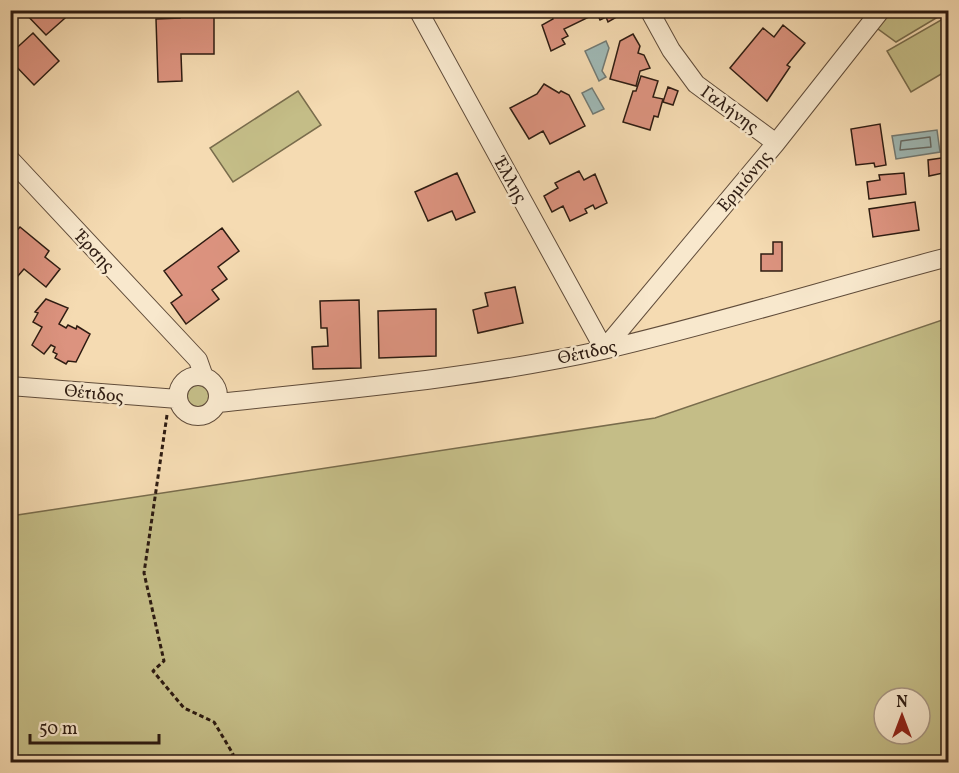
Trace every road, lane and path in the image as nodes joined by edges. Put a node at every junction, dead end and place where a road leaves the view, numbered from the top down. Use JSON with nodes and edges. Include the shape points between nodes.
{"nodes":[{"id":1,"x":418,"y":10,"type":"edge"},
{"id":2,"x":649,"y":10,"type":"edge"},
{"id":3,"x":880,"y":10,"type":"edge"},
{"id":4,"x":776,"y":143,"type":"junction"},
{"id":5,"x":10,"y":159,"type":"edge"},
{"id":6,"x":948,"y":256,"type":"edge"},
{"id":7,"x":604,"y":350,"type":"junction"},
{"id":8,"x":195,"y":379,"type":"junction"},
{"id":9,"x":10,"y":386,"type":"edge"},
{"id":10,"x":174,"y":399,"type":"junction"},
{"id":11,"x":218,"y":403,"type":"junction"},
{"id":12,"x":228,"y":762,"type":"edge"}],
"edges":[{"from":1,"to":7,"type":"street","name":"Έλλης"},
{"from":2,"to":4,"type":"street","name":"Γαλήνης","via":[[671,51],[696,84]]},
{"from":3,"to":4,"type":"street","name":"Ερμιόνης"},
{"from":4,"to":7,"type":"street","name":"Ερμιόνης"},
{"from":5,"to":8,"type":"street","name":"Έρσης","via":[[198,360]]},
{"from":6,"to":7,"type":"street","name":"Θέτιδος"},
{"from":7,"to":11,"type":"street","name":"Θέτιδος","via":[[464,375]]},
{"from":8,"to":10,"type":"street","via":[[179,390]]},
{"from":8,"to":11,"type":"street","via":[[214,385]]},
{"from":9,"to":10,"type":"street","name":"Θέτιδος"},
{"from":10,"to":11,"type":"street","via":[[186,412],[198,416]]},
{"from":10,"to":12,"type":"path","via":[[144,573],[164,661],[153,671],[184,708],[214,722],[233,754]]}]}
